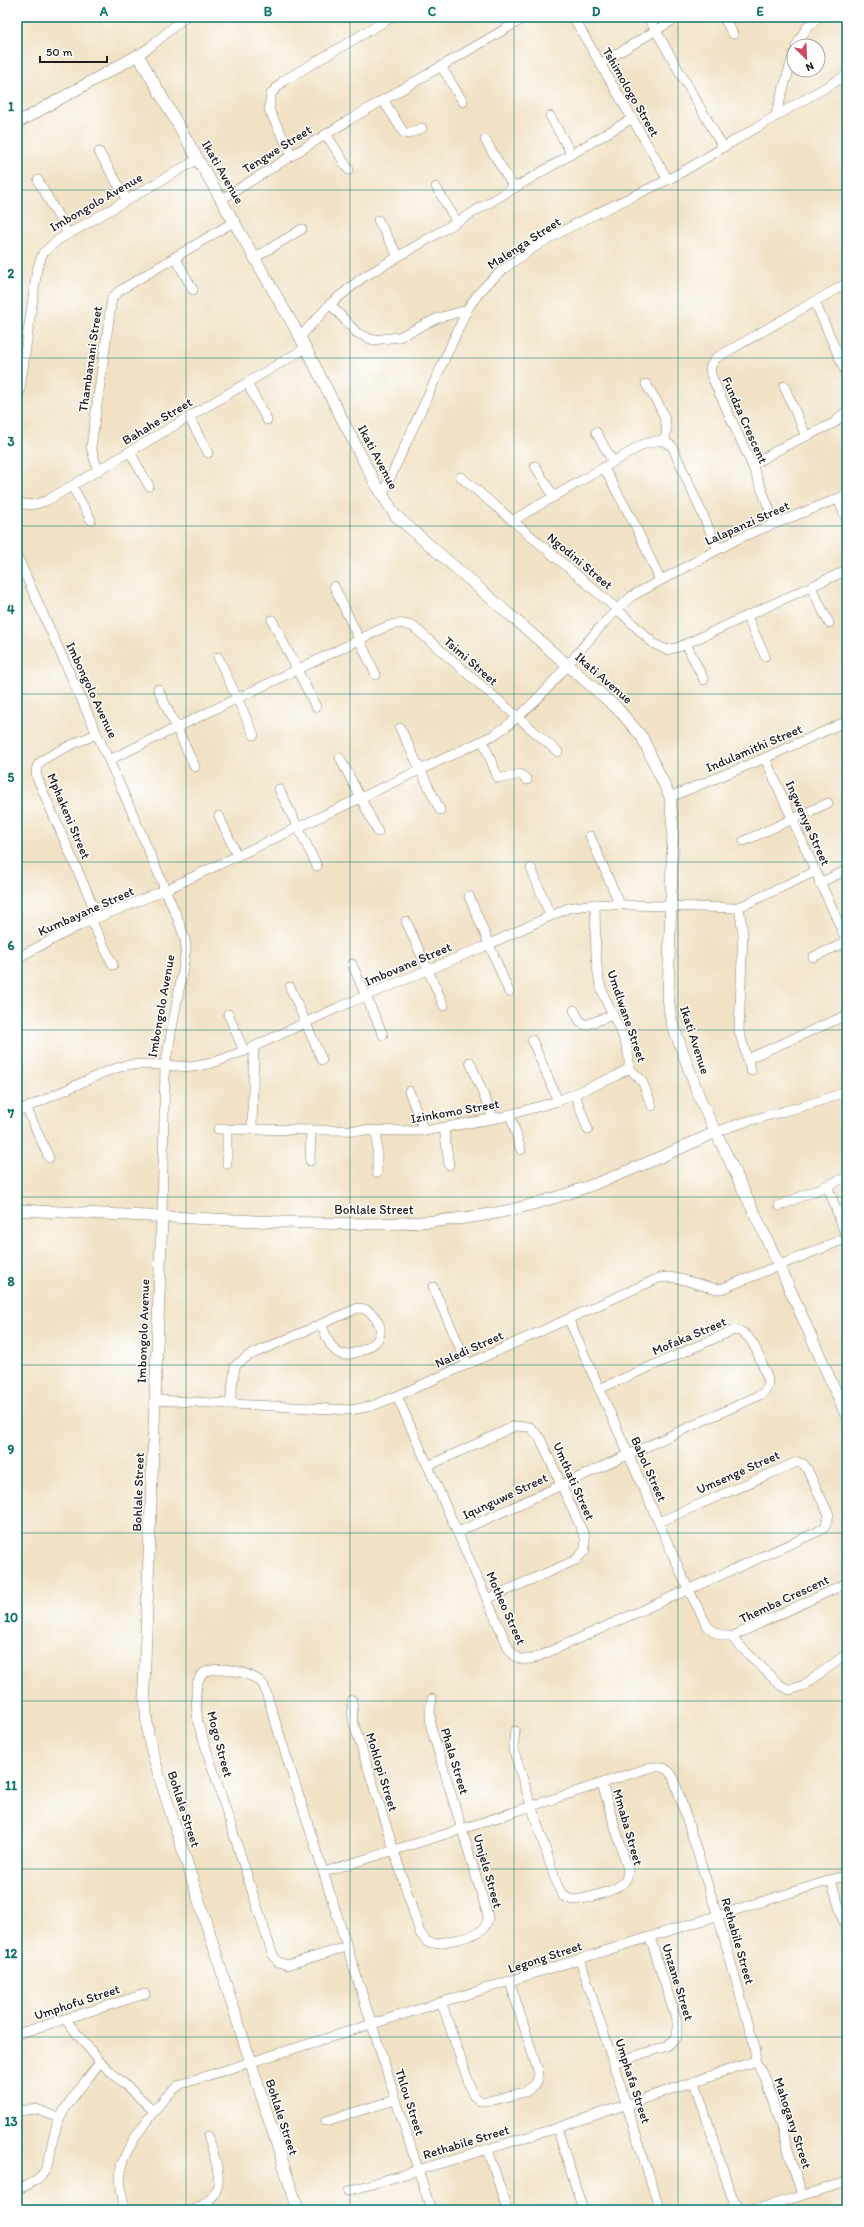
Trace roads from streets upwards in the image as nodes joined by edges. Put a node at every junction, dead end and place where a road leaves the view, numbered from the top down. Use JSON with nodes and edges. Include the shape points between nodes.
{"nodes":[{"id":1,"x":185,"y":17,"type":"edge"},
{"id":2,"x":392,"y":17,"type":"edge"},
{"id":3,"x":526,"y":17,"type":"edge"},
{"id":4,"x":573,"y":17,"type":"edge"},
{"id":5,"x":648,"y":17,"type":"edge"},
{"id":6,"x":678,"y":17,"type":"edge"},
{"id":7,"x":723,"y":17,"type":"edge"},
{"id":8,"x":819,"y":17,"type":"edge"},
{"id":9,"x":656,"y":30,"type":"junction"},
{"id":10,"x":733,"y":34,"type":"dead end"},
{"id":11,"x":801,"y":38,"type":"edge"},
{"id":12,"x":138,"y":55,"type":"junction"},
{"id":13,"x":600,"y":64,"type":"junction"},
{"id":14,"x":441,"y":66,"type":"junction"},
{"id":15,"x":847,"y":75,"type":"edge"},
{"id":16,"x":786,"y":78,"type":"edge"},
{"id":17,"x":383,"y":100,"type":"junction"},
{"id":18,"x":463,"y":102,"type":"dead end"},
{"id":19,"x":550,"y":116,"type":"dead end"},
{"id":20,"x":775,"y":116,"type":"junction"},
{"id":21,"x":631,"y":118,"type":"junction"},
{"id":22,"x":17,"y":123,"type":"edge"},
{"id":23,"x":422,"y":128,"type":"dead end"},
{"id":24,"x":326,"y":134,"type":"junction"},
{"id":25,"x":485,"y":140,"type":"dead end"},
{"id":26,"x":724,"y":147,"type":"junction"},
{"id":27,"x":99,"y":152,"type":"dead end"},
{"id":28,"x":572,"y":153,"type":"junction"},
{"id":29,"x":292,"y":155,"type":"junction"},
{"id":30,"x":198,"y":159,"type":"junction"},
{"id":31,"x":349,"y":170,"type":"dead end"},
{"id":32,"x":38,"y":180,"type":"dead end"},
{"id":33,"x":668,"y":180,"type":"junction"},
{"id":34,"x":436,"y":187,"type":"dead end"},
{"id":35,"x":514,"y":188,"type":"junction"},
{"id":36,"x":222,"y":199,"type":"junction"},
{"id":37,"x":127,"y":200,"type":"junction"},
{"id":38,"x":378,"y":220,"type":"dead end"},
{"id":39,"x":235,"y":221,"type":"junction"},
{"id":40,"x":457,"y":222,"type":"junction"},
{"id":41,"x":302,"y":229,"type":"dead end"},
{"id":42,"x":68,"y":234,"type":"junction"},
{"id":43,"x":398,"y":256,"type":"junction"},
{"id":44,"x":175,"y":257,"type":"junction"},
{"id":45,"x":256,"y":257,"type":"junction"},
{"id":46,"x":847,"y":283,"type":"edge"},
{"id":47,"x":193,"y":290,"type":"dead end"},
{"id":48,"x":815,"y":302,"type":"junction"},
{"id":49,"x":330,"y":304,"type":"junction"},
{"id":50,"x":467,"y":310,"type":"junction"},
{"id":51,"x":300,"y":337,"type":"junction"},
{"id":52,"x":306,"y":348,"type":"junction"},
{"id":53,"x":847,"y":375,"type":"edge"},
{"id":54,"x":247,"y":383,"type":"junction"},
{"id":55,"x":646,"y":384,"type":"dead end"},
{"id":56,"x":784,"y":386,"type":"dead end"},
{"id":57,"x":18,"y":388,"type":"edge"},
{"id":58,"x":17,"y":410,"type":"edge"},
{"id":59,"x":847,"y":410,"type":"edge"},
{"id":60,"x":189,"y":417,"type":"junction"},
{"id":61,"x":267,"y":420,"type":"dead end"},
{"id":62,"x":596,"y":432,"type":"dead end"},
{"id":63,"x":806,"y":436,"type":"junction"},
{"id":64,"x":665,"y":441,"type":"junction"},
{"id":65,"x":130,"y":452,"type":"junction"},
{"id":66,"x":208,"y":453,"type":"dead end"},
{"id":67,"x":613,"y":462,"type":"junction"},
{"id":68,"x":752,"y":465,"type":"junction"},
{"id":69,"x":535,"y":466,"type":"dead end"},
{"id":70,"x":604,"y":468,"type":"junction"},
{"id":71,"x":98,"y":471,"type":"junction"},
{"id":72,"x":461,"y":477,"type":"dead end"},
{"id":73,"x":72,"y":486,"type":"junction"},
{"id":74,"x":149,"y":486,"type":"dead end"},
{"id":75,"x":847,"y":495,"type":"edge"},
{"id":76,"x":382,"y":496,"type":"junction"},
{"id":77,"x":554,"y":497,"type":"junction"},
{"id":78,"x":838,"y":499,"type":"junction"},
{"id":79,"x":17,"y":503,"type":"edge"},
{"id":80,"x":91,"y":520,"type":"dead end"},
{"id":81,"x":512,"y":521,"type":"junction"},
{"id":82,"x":847,"y":521,"type":"edge"},
{"id":83,"x":775,"y":523,"type":"junction"},
{"id":84,"x":718,"y":549,"type":"junction"},
{"id":85,"x":17,"y":556,"type":"edge"},
{"id":86,"x":847,"y":570,"type":"edge"},
{"id":87,"x":660,"y":580,"type":"junction"},
{"id":88,"x":334,"y":586,"type":"dead end"},
{"id":89,"x":811,"y":587,"type":"junction"},
{"id":90,"x":617,"y":609,"type":"junction"},
{"id":91,"x":747,"y":617,"type":"junction"},
{"id":92,"x":272,"y":620,"type":"dead end"},
{"id":93,"x":829,"y":623,"type":"dead end"},
{"id":94,"x":359,"y":640,"type":"junction"},
{"id":95,"x":686,"y":644,"type":"junction"},
{"id":96,"x":766,"y":656,"type":"dead end"},
{"id":97,"x":218,"y":657,"type":"dead end"},
{"id":98,"x":569,"y":666,"type":"junction"},
{"id":99,"x":298,"y":669,"type":"junction"},
{"id":100,"x":376,"y":675,"type":"dead end"},
{"id":101,"x":704,"y":680,"type":"dead end"},
{"id":102,"x":158,"y":690,"type":"dead end"},
{"id":103,"x":238,"y":698,"type":"junction"},
{"id":104,"x":316,"y":707,"type":"dead end"},
{"id":105,"x":517,"y":718,"type":"junction"},
{"id":106,"x":847,"y":721,"type":"edge"},
{"id":107,"x":176,"y":727,"type":"junction"},
{"id":108,"x":400,"y":728,"type":"dead end"},
{"id":109,"x":97,"y":734,"type":"junction"},
{"id":110,"x":254,"y":735,"type":"dead end"},
{"id":111,"x":483,"y":741,"type":"junction"},
{"id":112,"x":558,"y":752,"type":"dead end"},
{"id":113,"x":340,"y":758,"type":"dead end"},
{"id":114,"x":765,"y":758,"type":"junction"},
{"id":115,"x":109,"y":760,"type":"junction"},
{"id":116,"x":195,"y":767,"type":"dead end"},
{"id":117,"x":421,"y":770,"type":"junction"},
{"id":118,"x":527,"y":780,"type":"dead end"},
{"id":119,"x":279,"y":789,"type":"dead end"},
{"id":120,"x":670,"y":797,"type":"junction"},
{"id":121,"x":360,"y":798,"type":"junction"},
{"id":122,"x":828,"y":803,"type":"dead end"},
{"id":123,"x":440,"y":810,"type":"dead end"},
{"id":124,"x":219,"y":816,"type":"dead end"},
{"id":125,"x":792,"y":819,"type":"junction"},
{"id":126,"x":298,"y":827,"type":"junction"},
{"id":127,"x":378,"y":832,"type":"dead end"},
{"id":128,"x":590,"y":836,"type":"dead end"},
{"id":129,"x":744,"y":842,"type":"dead end"},
{"id":130,"x":237,"y":856,"type":"junction"},
{"id":131,"x":317,"y":866,"type":"dead end"},
{"id":132,"x":531,"y":868,"type":"dead end"},
{"id":133,"x":847,"y":870,"type":"edge"},
{"id":134,"x":814,"y":872,"type":"junction"},
{"id":135,"x":819,"y":883,"type":"junction"},
{"id":136,"x":165,"y":890,"type":"junction"},
{"id":137,"x":469,"y":896,"type":"dead end"},
{"id":138,"x":595,"y":904,"type":"junction"},
{"id":139,"x":620,"y":905,"type":"junction"},
{"id":140,"x":670,"y":906,"type":"junction"},
{"id":141,"x":739,"y":907,"type":"junction"},
{"id":142,"x":550,"y":915,"type":"junction"},
{"id":143,"x":94,"y":919,"type":"junction"},
{"id":144,"x":406,"y":921,"type":"dead end"},
{"id":145,"x":847,"y":942,"type":"edge"},
{"id":146,"x":490,"y":944,"type":"junction"},
{"id":147,"x":813,"y":957,"type":"dead end"},
{"id":148,"x":17,"y":958,"type":"edge"},
{"id":149,"x":352,"y":964,"type":"dead end"},
{"id":150,"x":113,"y":966,"type":"dead end"},
{"id":151,"x":428,"y":971,"type":"junction"},
{"id":152,"x":290,"y":988,"type":"dead end"},
{"id":153,"x":509,"y":992,"type":"dead end"},
{"id":154,"x":367,"y":996,"type":"junction"},
{"id":155,"x":444,"y":1006,"type":"dead end"},
{"id":156,"x":574,"y":1010,"type":"dead end"},
{"id":157,"x":228,"y":1014,"type":"dead end"},
{"id":158,"x":613,"y":1015,"type":"junction"},
{"id":159,"x":847,"y":1015,"type":"edge"},
{"id":160,"x":304,"y":1023,"type":"junction"},
{"id":161,"x":383,"y":1034,"type":"dead end"},
{"id":162,"x":532,"y":1040,"type":"dead end"},
{"id":163,"x":254,"y":1047,"type":"junction"},
{"id":164,"x":244,"y":1052,"type":"junction"},
{"id":165,"x":747,"y":1059,"type":"junction"},
{"id":166,"x":322,"y":1060,"type":"dead end"},
{"id":167,"x":470,"y":1062,"type":"dead end"},
{"id":168,"x":165,"y":1066,"type":"junction"},
{"id":169,"x":629,"y":1068,"type":"junction"},
{"id":170,"x":751,"y":1071,"type":"dead end"},
{"id":171,"x":409,"y":1091,"type":"dead end"},
{"id":172,"x":847,"y":1091,"type":"edge"},
{"id":173,"x":575,"y":1095,"type":"junction"},
{"id":174,"x":558,"y":1101,"type":"junction"},
{"id":175,"x":652,"y":1106,"type":"dead end"},
{"id":176,"x":26,"y":1107,"type":"junction"},
{"id":177,"x":17,"y":1112,"type":"edge"},
{"id":178,"x":510,"y":1114,"type":"junction"},
{"id":179,"x":493,"y":1118,"type":"junction"},
{"id":180,"x":444,"y":1128,"type":"junction"},
{"id":181,"x":252,"y":1129,"type":"junction"},
{"id":182,"x":311,"y":1130,"type":"junction"},
{"id":183,"x":588,"y":1130,"type":"dead end"},
{"id":184,"x":424,"y":1131,"type":"junction"},
{"id":185,"x":377,"y":1132,"type":"junction"},
{"id":186,"x":716,"y":1132,"type":"junction"},
{"id":187,"x":521,"y":1150,"type":"dead end"},
{"id":188,"x":50,"y":1158,"type":"dead end"},
{"id":189,"x":310,"y":1161,"type":"dead end"},
{"id":190,"x":226,"y":1164,"type":"dead end"},
{"id":191,"x":449,"y":1165,"type":"dead end"},
{"id":192,"x":377,"y":1172,"type":"dead end"},
{"id":193,"x":847,"y":1177,"type":"edge"},
{"id":194,"x":828,"y":1187,"type":"junction"},
{"id":195,"x":779,"y":1206,"type":"dead end"},
{"id":196,"x":17,"y":1210,"type":"edge"},
{"id":197,"x":162,"y":1217,"type":"junction"},
{"id":198,"x":847,"y":1239,"type":"edge"},
{"id":199,"x":780,"y":1267,"type":"junction"},
{"id":200,"x":433,"y":1287,"type":"dead end"},
{"id":201,"x":569,"y":1320,"type":"junction"},
{"id":202,"x":321,"y":1324,"type":"junction"},
{"id":203,"x":467,"y":1363,"type":"junction"},
{"id":204,"x":599,"y":1389,"type":"junction"},
{"id":205,"x":398,"y":1396,"type":"junction"},
{"id":206,"x":155,"y":1400,"type":"junction"},
{"id":207,"x":230,"y":1405,"type":"junction"},
{"id":208,"x":847,"y":1417,"type":"edge"},
{"id":209,"x":629,"y":1455,"type":"junction"},
{"id":210,"x":428,"y":1466,"type":"junction"},
{"id":211,"x":562,"y":1484,"type":"junction"},
{"id":212,"x":659,"y":1522,"type":"junction"},
{"id":213,"x":458,"y":1532,"type":"junction"},
{"id":214,"x":847,"y":1584,"type":"edge"},
{"id":215,"x":688,"y":1589,"type":"junction"},
{"id":216,"x":487,"y":1599,"type":"junction"},
{"id":217,"x":708,"y":1627,"type":"joint"},
{"id":218,"x":731,"y":1637,"type":"junction"},
{"id":219,"x":847,"y":1654,"type":"edge"},
{"id":220,"x":432,"y":1699,"type":"dead end"},
{"id":221,"x":352,"y":1700,"type":"dead end"},
{"id":222,"x":515,"y":1731,"type":"dead end"},
{"id":223,"x":602,"y":1784,"type":"junction"},
{"id":224,"x":531,"y":1806,"type":"junction"},
{"id":225,"x":462,"y":1829,"type":"junction"},
{"id":226,"x":393,"y":1850,"type":"junction"},
{"id":227,"x":324,"y":1872,"type":"junction"},
{"id":228,"x":847,"y":1875,"type":"edge"},
{"id":229,"x":832,"y":1880,"type":"junction"},
{"id":230,"x":718,"y":1917,"type":"junction"},
{"id":231,"x":847,"y":1933,"type":"edge"},
{"id":232,"x":650,"y":1937,"type":"junction"},
{"id":233,"x":346,"y":1947,"type":"junction"},
{"id":234,"x":580,"y":1959,"type":"junction"},
{"id":235,"x":510,"y":1982,"type":"junction"},
{"id":236,"x":145,"y":1994,"type":"dead end"},
{"id":237,"x":442,"y":2004,"type":"junction"},
{"id":238,"x":65,"y":2019,"type":"junction"},
{"id":239,"x":372,"y":2025,"type":"junction"},
{"id":240,"x":17,"y":2034,"type":"edge"},
{"id":241,"x":755,"y":2061,"type":"junction"},
{"id":242,"x":100,"y":2062,"type":"junction"},
{"id":243,"x":250,"y":2063,"type":"junction"},
{"id":244,"x":613,"y":2063,"type":"junction"},
{"id":245,"x":695,"y":2082,"type":"junction"},
{"id":246,"x":395,"y":2100,"type":"junction"},
{"id":247,"x":627,"y":2105,"type":"junction"},
{"id":248,"x":153,"y":2110,"type":"junction"},
{"id":249,"x":17,"y":2111,"type":"edge"},
{"id":250,"x":60,"y":2118,"type":"junction"},
{"id":251,"x":326,"y":2121,"type":"dead end"},
{"id":252,"x":557,"y":2128,"type":"junction"},
{"id":253,"x":208,"y":2136,"type":"dead end"},
{"id":254,"x":488,"y":2149,"type":"junction"},
{"id":255,"x":418,"y":2170,"type":"junction"},
{"id":256,"x":847,"y":2182,"type":"edge"},
{"id":257,"x":17,"y":2189,"type":"edge"},
{"id":258,"x":349,"y":2191,"type":"dead end"},
{"id":259,"x":802,"y":2195,"type":"junction"},
{"id":260,"x":124,"y":2210,"type":"edge"},
{"id":261,"x":191,"y":2210,"type":"edge"},
{"id":262,"x":298,"y":2210,"type":"edge"},
{"id":263,"x":431,"y":2210,"type":"edge"},
{"id":264,"x":507,"y":2210,"type":"edge"},
{"id":265,"x":583,"y":2210,"type":"edge"},
{"id":266,"x":660,"y":2210,"type":"edge"}],
"edges":[{"from":1,"to":12,"type":"street"},
{"from":2,"to":29,"type":"street","via":[[288,77],[271,94],[271,114]]},
{"from":3,"to":14,"type":"street","name":"Tengwe Street"},
{"from":4,"to":13,"type":"street","name":"Tshimologo Street"},
{"from":5,"to":9,"type":"street"},
{"from":6,"to":9,"type":"street"},
{"from":7,"to":10,"type":"street"},
{"from":8,"to":11,"type":"street","via":[[807,27]]},
{"from":9,"to":13,"type":"street"},
{"from":9,"to":26,"type":"street"},
{"from":12,"to":22,"type":"street"},
{"from":12,"to":30,"type":"street","name":"Ikati Avenue"},
{"from":13,"to":21,"type":"street","name":"Tshimologo Street"},
{"from":14,"to":17,"type":"street","name":"Tengwe Street"},
{"from":14,"to":18,"type":"street"},
{"from":15,"to":20,"type":"street","name":"Malenga Street"},
{"from":16,"to":20,"type":"street"},
{"from":17,"to":23,"type":"street","via":[[404,133],[408,134]]},
{"from":17,"to":24,"type":"street","name":"Tengwe Street"},
{"from":19,"to":28,"type":"street"},
{"from":20,"to":26,"type":"street","name":"Malenga Street"},
{"from":21,"to":28,"type":"street"},
{"from":21,"to":33,"type":"street","name":"Tshimologo Street"},
{"from":24,"to":29,"type":"street","name":"Tengwe Street"},
{"from":24,"to":31,"type":"street","name":"Tengwe Street"},
{"from":25,"to":35,"type":"street"},
{"from":26,"to":33,"type":"street","name":"Malenga Street"},
{"from":27,"to":37,"type":"street"},
{"from":28,"to":35,"type":"street"},
{"from":29,"to":36,"type":"street","name":"Tengwe Street"},
{"from":30,"to":36,"type":"street","name":"Ikati Avenue"},
{"from":30,"to":37,"type":"street","name":"Imbongolo Avenue"},
{"from":32,"to":42,"type":"street"},
{"from":33,"to":50,"type":"street","name":"Malenga Street","via":[[601,211],[518,260],[488,282]]},
{"from":34,"to":40,"type":"street"},
{"from":35,"to":40,"type":"street"},
{"from":36,"to":39,"type":"street","name":"Ikati Avenue"},
{"from":37,"to":42,"type":"street","name":"Imbongolo Avenue"},
{"from":38,"to":43,"type":"street"},
{"from":39,"to":44,"type":"street","name":"Thambanani Street"},
{"from":39,"to":45,"type":"street","name":"Ikati Avenue"},
{"from":40,"to":43,"type":"street"},
{"from":41,"to":45,"type":"street"},
{"from":42,"to":57,"type":"street","name":"Imbongolo Avenue","via":[[48,247],[40,260]]},
{"from":43,"to":49,"type":"street","via":[[362,278]]},
{"from":44,"to":47,"type":"street"},
{"from":44,"to":71,"type":"street","name":"Thambanani Street","via":[[119,291],[111,302],[91,447]]},
{"from":45,"to":51,"type":"street","name":"Ikati Avenue"},
{"from":46,"to":48,"type":"street","name":"Fundza Crescent"},
{"from":48,"to":53,"type":"street"},
{"from":48,"to":68,"type":"street","name":"Fundza Crescent","via":[[716,358],[710,367],[710,375]]},
{"from":49,"to":50,"type":"street","via":[[357,333],[372,340],[399,337],[438,318]]},
{"from":49,"to":51,"type":"street"},
{"from":50,"to":76,"type":"street","name":"Malenga Street"},
{"from":51,"to":52,"type":"street","name":"Ikati Avenue"},
{"from":52,"to":54,"type":"street","name":"Bahahe Street"},
{"from":52,"to":76,"type":"street","name":"Ikati Avenue"},
{"from":54,"to":60,"type":"street","name":"Bahahe Street"},
{"from":54,"to":61,"type":"street"},
{"from":55,"to":64,"type":"street","via":[[665,418],[668,429]]},
{"from":56,"to":63,"type":"street"},
{"from":57,"to":58,"type":"street","name":"Imbongolo Avenue"},
{"from":59,"to":63,"type":"street","via":[[834,423]]},
{"from":60,"to":65,"type":"street","name":"Bahahe Street"},
{"from":60,"to":66,"type":"street"},
{"from":62,"to":67,"type":"street"},
{"from":63,"to":68,"type":"street"},
{"from":64,"to":67,"type":"street","via":[[644,444]]},
{"from":64,"to":84,"type":"street","via":[[672,446]]},
{"from":65,"to":71,"type":"street","name":"Bahahe Street"},
{"from":65,"to":74,"type":"street"},
{"from":67,"to":70,"type":"street"},
{"from":68,"to":83,"type":"street","name":"Fundza Crescent"},
{"from":69,"to":77,"type":"street"},
{"from":70,"to":77,"type":"street"},
{"from":70,"to":87,"type":"street","via":[[635,525]]},
{"from":71,"to":73,"type":"street","name":"Bahahe Street"},
{"from":72,"to":81,"type":"street","name":"Ngodini Street"},
{"from":73,"to":79,"type":"street","name":"Bahahe Street","via":[[42,504]]},
{"from":73,"to":80,"type":"street"},
{"from":75,"to":78,"type":"street","name":"Lalapanzi Street"},
{"from":76,"to":98,"type":"street","name":"Ikati Avenue","via":[[407,527]]},
{"from":77,"to":81,"type":"street"},
{"from":78,"to":82,"type":"street"},
{"from":78,"to":83,"type":"street","name":"Lalapanzi Street"},
{"from":81,"to":90,"type":"street","name":"Ngodini Street"},
{"from":83,"to":84,"type":"street","name":"Lalapanzi Street"},
{"from":84,"to":87,"type":"street","name":"Lalapanzi Street"},
{"from":85,"to":109,"type":"street","name":"Imbongolo Avenue"},
{"from":86,"to":89,"type":"street","name":"Ngodini Street"},
{"from":87,"to":90,"type":"street","name":"Lalapanzi Street","via":[[632,596]]},
{"from":88,"to":94,"type":"street"},
{"from":89,"to":91,"type":"street","name":"Ngodini Street"},
{"from":89,"to":93,"type":"street"},
{"from":90,"to":95,"type":"street","name":"Ngodini Street","via":[[660,648],[673,649]]},
{"from":90,"to":98,"type":"street","name":"Lalapanzi Street"},
{"from":91,"to":95,"type":"street","name":"Ngodini Street"},
{"from":91,"to":96,"type":"street"},
{"from":92,"to":99,"type":"street"},
{"from":94,"to":99,"type":"street","name":"Tsimi Street"},
{"from":94,"to":100,"type":"street"},
{"from":94,"to":105,"type":"street","name":"Tsimi Street","via":[[394,624],[408,624]]},
{"from":95,"to":101,"type":"street"},
{"from":97,"to":103,"type":"street"},
{"from":98,"to":105,"type":"street","name":"Lalapanzi Street"},
{"from":98,"to":120,"type":"street","name":"Ikati Avenue","via":[[631,722],[653,758]]},
{"from":99,"to":103,"type":"street","name":"Tsimi Street"},
{"from":99,"to":104,"type":"street"},
{"from":102,"to":107,"type":"street"},
{"from":103,"to":107,"type":"street","name":"Tsimi Street"},
{"from":103,"to":110,"type":"street"},
{"from":105,"to":111,"type":"street","name":"Lalapanzi Street"},
{"from":105,"to":112,"type":"street","name":"Tsimi Street"},
{"from":106,"to":114,"type":"street","name":"Indulamithi Street"},
{"from":107,"to":115,"type":"street","name":"Tsimi Street"},
{"from":107,"to":116,"type":"street"},
{"from":108,"to":117,"type":"street"},
{"from":109,"to":115,"type":"street","name":"Imbongolo Avenue"},
{"from":109,"to":143,"type":"street","name":"Mphakeni Street","via":[[43,759],[36,767],[38,780]]},
{"from":111,"to":117,"type":"street","name":"Lalapanzi Street"},
{"from":111,"to":118,"type":"street","via":[[498,778],[520,774]]},
{"from":113,"to":121,"type":"street"},
{"from":114,"to":120,"type":"street","name":"Indulamithi Street"},
{"from":114,"to":125,"type":"street","name":"Ingwenya Street"},
{"from":115,"to":136,"type":"street","name":"Imbongolo Avenue"},
{"from":117,"to":121,"type":"street","name":"Lalapanzi Street"},
{"from":117,"to":123,"type":"street"},
{"from":119,"to":126,"type":"street"},
{"from":120,"to":140,"type":"street","name":"Ikati Avenue","via":[[673,829]]},
{"from":121,"to":126,"type":"street","name":"Lalapanzi Street"},
{"from":121,"to":127,"type":"street"},
{"from":122,"to":125,"type":"street"},
{"from":124,"to":130,"type":"street"},
{"from":125,"to":129,"type":"street"},
{"from":125,"to":134,"type":"street","name":"Ingwenya Street"},
{"from":126,"to":130,"type":"street","name":"Lalapanzi Street"},
{"from":126,"to":131,"type":"street"},
{"from":128,"to":139,"type":"street"},
{"from":130,"to":136,"type":"street","name":"Lalapanzi Street"},
{"from":132,"to":142,"type":"street"},
{"from":133,"to":135,"type":"street"},
{"from":134,"to":135,"type":"street","name":"Ingwenya Street"},
{"from":134,"to":141,"type":"street","name":"Imbovane Street"},
{"from":135,"to":145,"type":"street","name":"Ingwenya Street"},
{"from":136,"to":143,"type":"street","name":"Kumbayane Street"},
{"from":136,"to":168,"type":"street","name":"Imbongolo Avenue","via":[[182,930],[186,948]]},
{"from":137,"to":146,"type":"street"},
{"from":138,"to":139,"type":"street","name":"Imbovane Street"},
{"from":138,"to":142,"type":"street","name":"Imbovane Street","via":[[573,907]]},
{"from":138,"to":158,"type":"street","name":"Umdlwane Street","via":[[597,970]]},
{"from":139,"to":140,"type":"street","name":"Imbovane Street"},
{"from":140,"to":141,"type":"street","name":"Imbovane Street"},
{"from":140,"to":186,"type":"street","name":"Ikati Avenue","via":[[669,1009],[700,1098]]},
{"from":141,"to":165,"type":"street","via":[[743,932],[739,1031]]},
{"from":142,"to":146,"type":"street","name":"Imbovane Street"},
{"from":143,"to":148,"type":"street","name":"Kumbayane Street"},
{"from":143,"to":150,"type":"street"},
{"from":144,"to":151,"type":"street"},
{"from":145,"to":147,"type":"street"},
{"from":146,"to":151,"type":"street","name":"Imbovane Street"},
{"from":146,"to":153,"type":"street"},
{"from":149,"to":154,"type":"street"},
{"from":151,"to":154,"type":"street","name":"Imbovane Street"},
{"from":151,"to":155,"type":"street"},
{"from":152,"to":160,"type":"street"},
{"from":154,"to":160,"type":"street","name":"Imbovane Street"},
{"from":154,"to":161,"type":"street"},
{"from":156,"to":158,"type":"street","via":[[585,1025]]},
{"from":157,"to":164,"type":"street"},
{"from":158,"to":169,"type":"street","name":"Umdlwane Street","via":[[628,1050]]},
{"from":159,"to":165,"type":"street"},
{"from":160,"to":163,"type":"street","name":"Imbovane Street"},
{"from":160,"to":166,"type":"street"},
{"from":162,"to":174,"type":"street"},
{"from":163,"to":164,"type":"street","name":"Imbovane Street"},
{"from":163,"to":181,"type":"street"},
{"from":164,"to":168,"type":"street","name":"Imbovane Street","via":[[203,1066]]},
{"from":165,"to":170,"type":"street"},
{"from":167,"to":179,"type":"street"},
{"from":168,"to":176,"type":"street","name":"Imbovane Street","via":[[136,1064],[118,1068]]},
{"from":168,"to":197,"type":"street","name":"Imbongolo Avenue"},
{"from":169,"to":173,"type":"street","name":"Izinkomo Street"},
{"from":169,"to":175,"type":"street","name":"Umdlwane Street","via":[[642,1081]]},
{"from":171,"to":184,"type":"street"},
{"from":172,"to":186,"type":"street"},
{"from":173,"to":174,"type":"street","name":"Izinkomo Street"},
{"from":173,"to":183,"type":"street"},
{"from":174,"to":178,"type":"street","name":"Izinkomo Street"},
{"from":176,"to":177,"type":"street","name":"Imbovane Street"},
{"from":176,"to":188,"type":"street"},
{"from":178,"to":179,"type":"street","name":"Izinkomo Street"},
{"from":178,"to":187,"type":"street"},
{"from":179,"to":180,"type":"street","name":"Izinkomo Street"},
{"from":180,"to":184,"type":"street","name":"Izinkomo Street"},
{"from":180,"to":191,"type":"street"},
{"from":181,"to":182,"type":"street","name":"Izinkomo Street"},
{"from":181,"to":190,"type":"street","name":"Izinkomo Street","via":[[223,1129]]},
{"from":182,"to":185,"type":"street","name":"Izinkomo Street"},
{"from":182,"to":189,"type":"street"},
{"from":184,"to":185,"type":"street","name":"Izinkomo Street"},
{"from":185,"to":192,"type":"street"},
{"from":186,"to":197,"type":"street","name":"Bohlale Street","via":[[586,1187],[544,1201],[465,1218],[371,1225]]},
{"from":186,"to":199,"type":"street","name":"Ikati Avenue"},
{"from":193,"to":194,"type":"street"},
{"from":194,"to":195,"type":"street"},
{"from":194,"to":198,"type":"street"},
{"from":196,"to":197,"type":"street","name":"Bohlale Street"},
{"from":197,"to":206,"type":"street","name":"Imbongolo Avenue"},
{"from":198,"to":199,"type":"street","name":"Naledi Street"},
{"from":199,"to":201,"type":"street","name":"Naledi Street","via":[[721,1289],[675,1278],[660,1278]]},
{"from":199,"to":208,"type":"street","name":"Ikati Avenue"},
{"from":200,"to":203,"type":"street"},
{"from":201,"to":203,"type":"street","name":"Naledi Street"},
{"from":201,"to":204,"type":"street","name":"Babol Street"},
{"from":202,"to":202,"type":"street","via":[[364,1308],[372,1313],[380,1333],[372,1345],[344,1355],[333,1348]]},
{"from":202,"to":207,"type":"street","via":[[240,1360],[232,1374]]},
{"from":203,"to":205,"type":"street","name":"Naledi Street"},
{"from":204,"to":209,"type":"street","name":"Babol Street"},
{"from":204,"to":209,"type":"street","name":"Mofaka Street","via":[[734,1330],[739,1330],[749,1337],[768,1376],[768,1388],[760,1396]]},
{"from":205,"to":207,"type":"street","name":"Naledi Street","via":[[372,1406],[351,1410]]},
{"from":205,"to":210,"type":"street","name":"Motheo Street"},
{"from":206,"to":207,"type":"street","name":"Naledi Street"},
{"from":206,"to":243,"type":"street","name":"Bohlale Street","via":[[145,1717],[153,1756]]},
{"from":209,"to":211,"type":"street","name":"Iqunguwe Street"},
{"from":209,"to":212,"type":"street","name":"Babol Street"},
{"from":210,"to":211,"type":"street","name":"Umthati Street","via":[[515,1426],[523,1425],[530,1427],[540,1438]]},
{"from":210,"to":213,"type":"street","name":"Motheo Street"},
{"from":211,"to":213,"type":"street","name":"Iqunguwe Street"},
{"from":211,"to":216,"type":"street","name":"Umthati Street","via":[[585,1537],[582,1556]]},
{"from":212,"to":215,"type":"street","name":"Babol Street"},
{"from":212,"to":215,"type":"street","name":"Umsenge Street","via":[[797,1462],[808,1469],[827,1508],[828,1522],[817,1532]]},
{"from":213,"to":216,"type":"street","name":"Motheo Street"},
{"from":214,"to":218,"type":"street","name":"Themba Crescent"},
{"from":215,"to":216,"type":"street","name":"Motheo Street","via":[[528,1660],[512,1654]]},
{"from":215,"to":217,"type":"street","name":"Babol Street"},
{"from":217,"to":218,"type":"street","name":"Themba Crescent","via":[[718,1634]]},
{"from":218,"to":219,"type":"street","name":"Themba Crescent","via":[[780,1685],[790,1690],[804,1685]]},
{"from":220,"to":225,"type":"street","name":"Phala Street","via":[[431,1727]]},
{"from":221,"to":226,"type":"street","name":"Mohlopi Street","via":[[353,1721]]},
{"from":222,"to":224,"type":"street","via":[[513,1749]]},
{"from":223,"to":224,"type":"street","name":"Rethabile Street"},
{"from":223,"to":224,"type":"street","name":"Mmaba Street","via":[[628,1870],[625,1881],[616,1889],[579,1900],[563,1896]]},
{"from":223,"to":230,"type":"street","name":"Rethabile Street","via":[[653,1766],[662,1766],[668,1770],[674,1779]]},
{"from":224,"to":225,"type":"street","name":"Rethabile Street"},
{"from":225,"to":226,"type":"street","name":"Rethabile Street"},
{"from":225,"to":226,"type":"street","name":"Umjele Street","via":[[487,1909],[488,1922],[475,1933],[438,1944],[432,1944],[423,1938]]},
{"from":226,"to":227,"type":"street","name":"Rethabile Street"},
{"from":227,"to":233,"type":"street","name":"Mogo Street"},
{"from":227,"to":233,"type":"street","name":"Mogo Street","via":[[262,1683],[247,1673],[216,1669],[204,1672],[197,1687],[198,1723],[272,1953],[278,1962],[287,1965]]},
{"from":228,"to":229,"type":"street","name":"Legong Street"},
{"from":229,"to":230,"type":"street","name":"Legong Street"},
{"from":229,"to":231,"type":"street"},
{"from":230,"to":232,"type":"street","name":"Legong Street"},
{"from":230,"to":241,"type":"street","name":"Rethabile Street","via":[[756,2051]]},
{"from":232,"to":234,"type":"street","name":"Legong Street"},
{"from":232,"to":244,"type":"street","name":"Unzane Street","via":[[677,2022],[677,2037],[667,2046]]},
{"from":233,"to":239,"type":"street","name":"Mogo Street"},
{"from":234,"to":235,"type":"street","name":"Legong Street"},
{"from":234,"to":244,"type":"street","name":"Umphafa Street"},
{"from":235,"to":237,"type":"street","name":"Legong Street"},
{"from":235,"to":237,"type":"street","via":[[539,2074],[536,2084],[525,2092],[489,2102],[480,2101],[473,2096]]},
{"from":236,"to":238,"type":"street","name":"Umphofu Street"},
{"from":237,"to":239,"type":"street","name":"Legong Street"},
{"from":238,"to":240,"type":"street","name":"Umphofu Street"},
{"from":238,"to":242,"type":"street"},
{"from":239,"to":243,"type":"street","name":"Legong Street"},
{"from":239,"to":246,"type":"street","name":"Thlou Street"},
{"from":241,"to":245,"type":"street","name":"Rethabile Street"},
{"from":241,"to":259,"type":"street","name":"Mahogany Street","via":[[766,2079]]},
{"from":242,"to":248,"type":"street"},
{"from":242,"to":250,"type":"street"},
{"from":243,"to":248,"type":"street","name":"Legong Street","via":[[181,2084]]},
{"from":243,"to":262,"type":"street","name":"Bohlale Street"},
{"from":244,"to":247,"type":"street","name":"Umphafa Street"},
{"from":245,"to":247,"type":"street","name":"Rethabile Street"},
{"from":245,"to":259,"type":"street","via":[[731,2195],[740,2208],[757,2209]]},
{"from":246,"to":251,"type":"street"},
{"from":246,"to":255,"type":"street","name":"Thlou Street"},
{"from":247,"to":252,"type":"street","name":"Rethabile Street"},
{"from":247,"to":266,"type":"street","name":"Umphafa Street"},
{"from":248,"to":260,"type":"street","name":"Legong Street","via":[[123,2159],[120,2180]]},
{"from":249,"to":250,"type":"street","via":[[36,2109]]},
{"from":250,"to":257,"type":"street","via":[[44,2175],[32,2184]]},
{"from":252,"to":254,"type":"street","name":"Rethabile Street"},
{"from":252,"to":265,"type":"street"},
{"from":253,"to":261,"type":"street","via":[[218,2167],[218,2188],[209,2201]]},
{"from":254,"to":255,"type":"street","name":"Rethabile Street"},
{"from":254,"to":264,"type":"street"},
{"from":255,"to":258,"type":"street","name":"Rethabile Street"},
{"from":255,"to":263,"type":"street","name":"Thlou Street"},
{"from":256,"to":259,"type":"street"}]}
